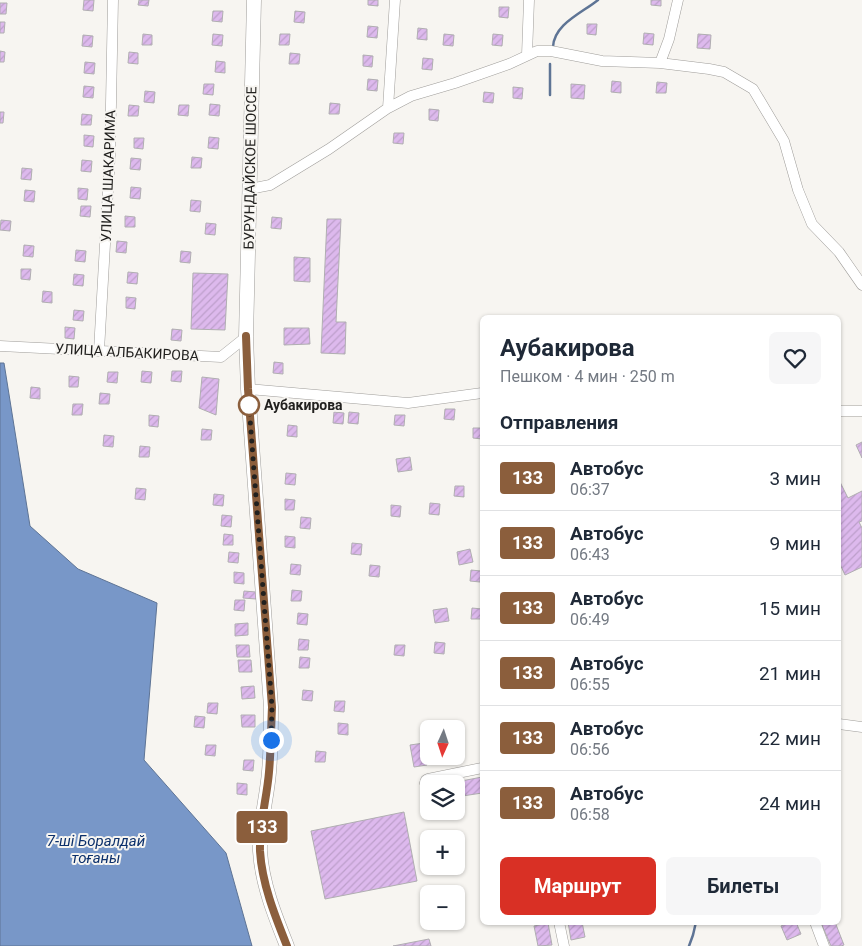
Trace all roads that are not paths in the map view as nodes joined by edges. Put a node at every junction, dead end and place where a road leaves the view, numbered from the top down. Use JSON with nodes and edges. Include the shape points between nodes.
{"nodes":[{"id":1,"x":112,"y":0,"type":"edge"},
{"id":2,"x":254,"y":0,"type":"edge"},
{"id":3,"x":395,"y":0,"type":"edge"},
{"id":4,"x":529,"y":0,"type":"edge"},
{"id":5,"x":678,"y":0,"type":"edge"},
{"id":6,"x":527,"y":55,"type":"junction"},
{"id":7,"x":660,"y":63,"type":"junction"},
{"id":8,"x":388,"y":108,"type":"junction"},
{"id":9,"x":249,"y":189,"type":"junction"},
{"id":10,"x":862,"y":285,"type":"edge"},
{"id":11,"x":246,"y":336,"type":"junction"},
{"id":12,"x":0,"y":346,"type":"edge"},
{"id":13,"x":99,"y":351,"type":"junction"},
{"id":14,"x":248,"y":389,"type":"junction"},
{"id":15,"x":480,"y":394,"type":"edge"},
{"id":16,"x":841,"y":411,"type":"edge"},
{"id":17,"x":862,"y":411,"type":"edge"},
{"id":18,"x":841,"y":724,"type":"edge"},
{"id":19,"x":862,"y":727,"type":"edge"},
{"id":20,"x":480,"y":768,"type":"edge"},
{"id":21,"x":448,"y":775,"type":"edge"},
{"id":22,"x":560,"y":925,"type":"edge"},
{"id":23,"x":816,"y":925,"type":"edge"},
{"id":24,"x":287,"y":946,"type":"edge"},
{"id":25,"x":564,"y":946,"type":"edge"},
{"id":26,"x":824,"y":946,"type":"edge"}],
"edges":[{"from":1,"to":13,"type":"street","name":"УЛИЦА ШАКАРИМА","via":[[110,155]]},
{"from":2,"to":9,"type":"main road","name":"БУРУНДАЙСКОЕ ШОССЕ"},
{"from":3,"to":8,"type":"street"},
{"from":4,"to":6,"type":"street"},
{"from":5,"to":7,"type":"street","via":[[670,39]]},
{"from":6,"to":7,"type":"street","via":[[551,51],[602,60]]},
{"from":6,"to":8,"type":"street","via":[[411,96]]},
{"from":7,"to":10,"type":"street","via":[[724,72],[753,89],[784,141],[812,224],[839,252]]},
{"from":8,"to":9,"type":"street","via":[[270,185]]},
{"from":9,"to":11,"type":"main road","name":"БУРУНДАЙСКОЕ ШОССЕ"},
{"from":11,"to":13,"type":"street","name":"УЛИЦА АЛБАКИРОВА","via":[[221,357]]},
{"from":11,"to":14,"type":"main road","name":"БУРУНДАЙСКОЕ ШОССЕ"},
{"from":12,"to":13,"type":"street","name":"УЛИЦА АЛБАКИРОВА"},
{"from":14,"to":15,"type":"street","via":[[408,403]]},
{"from":14,"to":24,"type":"main road","name":"БУРУНДАЙСКОЕ ШОССЕ","via":[[272,707],[260,850],[264,879]]},
{"from":16,"to":17,"type":"street"},
{"from":18,"to":19,"type":"street"},
{"from":20,"to":21,"type":"street"},
{"from":22,"to":25,"type":"street"},
{"from":23,"to":26,"type":"street"}]}
